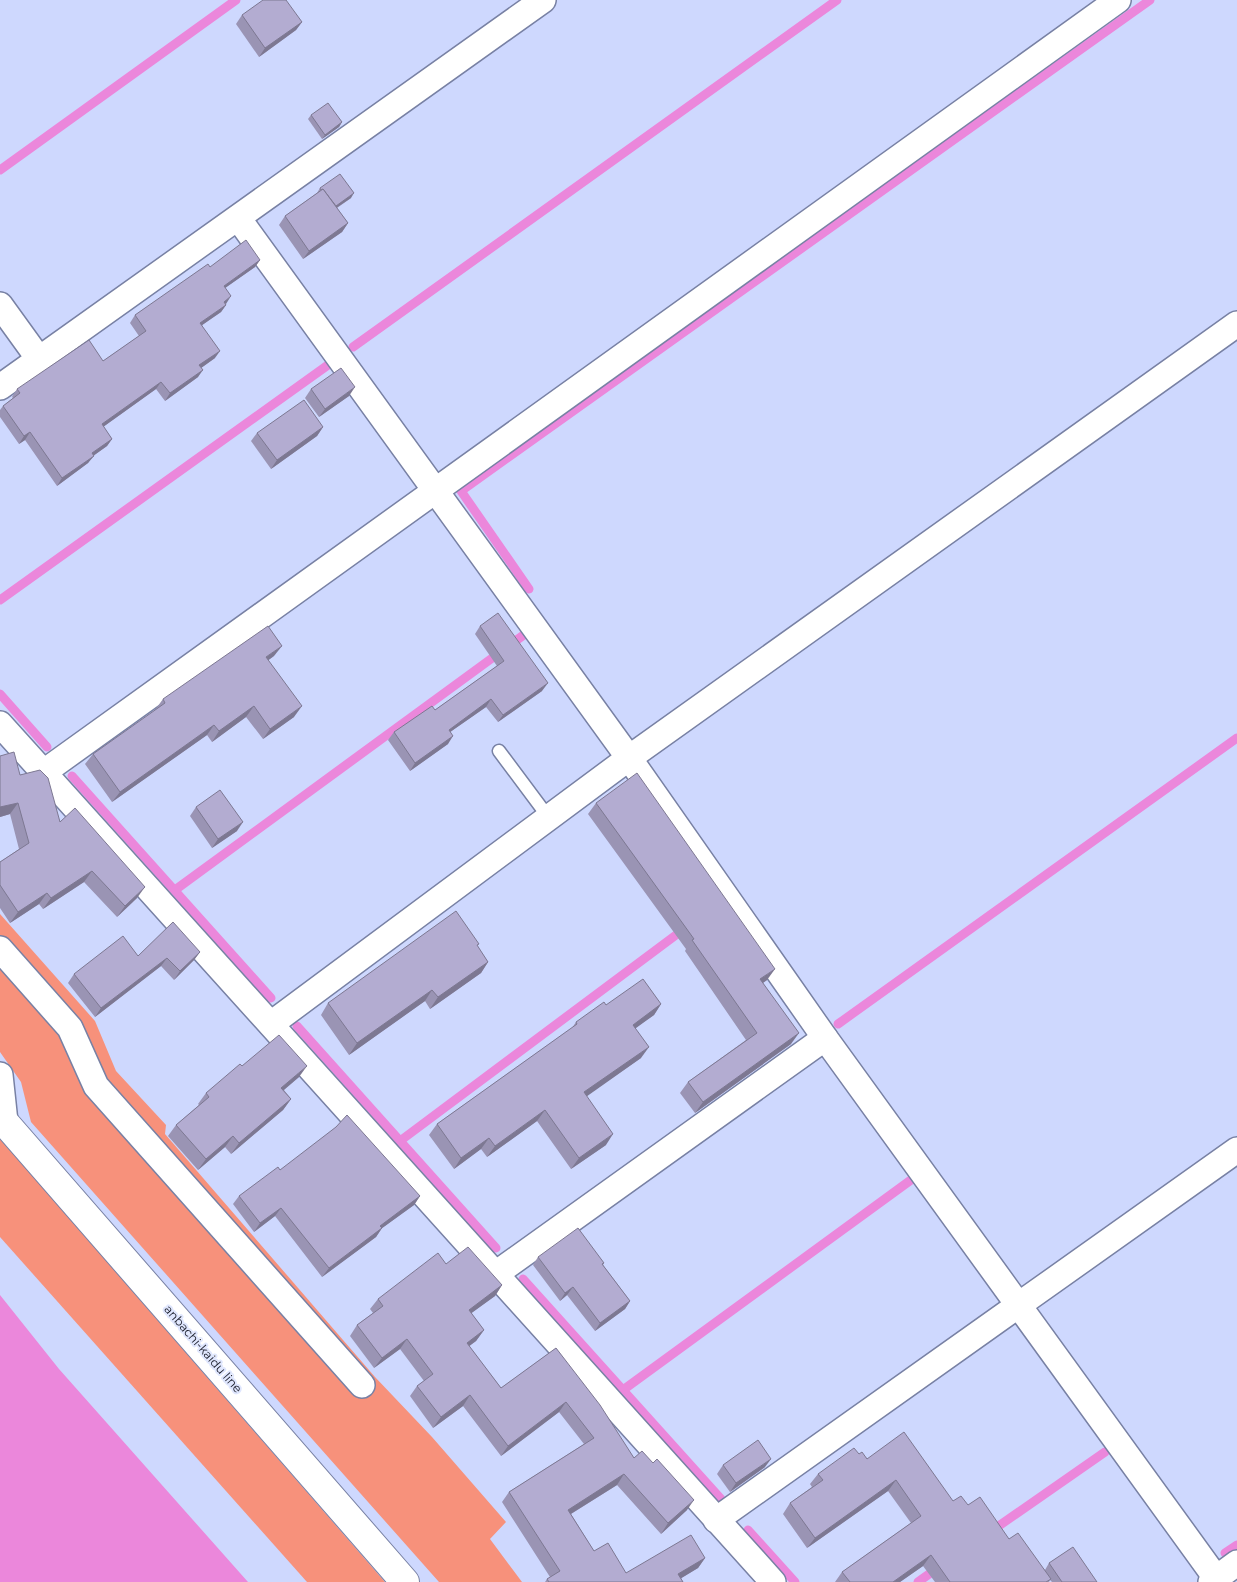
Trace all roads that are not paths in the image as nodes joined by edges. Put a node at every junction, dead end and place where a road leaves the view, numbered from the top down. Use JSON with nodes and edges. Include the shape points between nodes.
{"nodes":[{"id":1,"x":543,"y":0,"type":"edge"},
{"id":2,"x":1118,"y":0,"type":"edge"},
{"id":3,"x":238,"y":218,"type":"junction"},
{"id":4,"x":0,"y":305,"type":"edge"},
{"id":5,"x":1237,"y":324,"type":"edge"},
{"id":6,"x":40,"y":359,"type":"junction"},
{"id":7,"x":0,"y":387,"type":"edge"},
{"id":8,"x":436,"y":491,"type":"junction"},
{"id":9,"x":0,"y":724,"type":"edge"},
{"id":10,"x":499,"y":751,"type":"dead end"},
{"id":11,"x":629,"y":758,"type":"junction"},
{"id":12,"x":44,"y":772,"type":"junction"},
{"id":13,"x":549,"y":818,"type":"junction"},
{"id":14,"x":0,"y":949,"type":"edge"},
{"id":15,"x":271,"y":1024,"type":"junction"},
{"id":16,"x":825,"y":1038,"type":"junction"},
{"id":17,"x":0,"y":1075,"type":"edge"},
{"id":18,"x":2,"y":1120,"type":"edge"},
{"id":19,"x":1237,"y":1150,"type":"edge"},
{"id":20,"x":497,"y":1273,"type":"junction"},
{"id":21,"x":1021,"y":1306,"type":"junction"},
{"id":22,"x":362,"y":1385,"type":"dead end"},
{"id":23,"x":716,"y":1520,"type":"junction"},
{"id":24,"x":1237,"y":1563,"type":"edge"},
{"id":25,"x":1213,"y":1580,"type":"edge"},
{"id":26,"x":405,"y":1582,"type":"edge"},
{"id":27,"x":773,"y":1582,"type":"edge"}],
"edges":[{"from":1,"to":3,"type":"street"},
{"from":2,"to":8,"type":"street"},
{"from":3,"to":6,"type":"street"},
{"from":3,"to":8,"type":"street"},
{"from":4,"to":6,"type":"street"},
{"from":5,"to":11,"type":"street"},
{"from":6,"to":7,"type":"street"},
{"from":8,"to":11,"type":"street"},
{"from":8,"to":12,"type":"street"},
{"from":9,"to":12,"type":"street"},
{"from":10,"to":13,"type":"lane"},
{"from":11,"to":13,"type":"street"},
{"from":11,"to":16,"type":"street"},
{"from":12,"to":15,"type":"street"},
{"from":13,"to":15,"type":"street"},
{"from":14,"to":22,"type":"street","via":[[70,1028],[96,1086]]},
{"from":15,"to":20,"type":"street"},
{"from":16,"to":20,"type":"street"},
{"from":16,"to":21,"type":"street"},
{"from":17,"to":18,"type":"street"},
{"from":18,"to":26,"type":"main road","name":"anbachi-kaidu line"},
{"from":19,"to":21,"type":"street"},
{"from":20,"to":23,"type":"street"},
{"from":21,"to":23,"type":"street"},
{"from":21,"to":25,"type":"street"},
{"from":23,"to":27,"type":"street"},
{"from":24,"to":25,"type":"street"}]}
